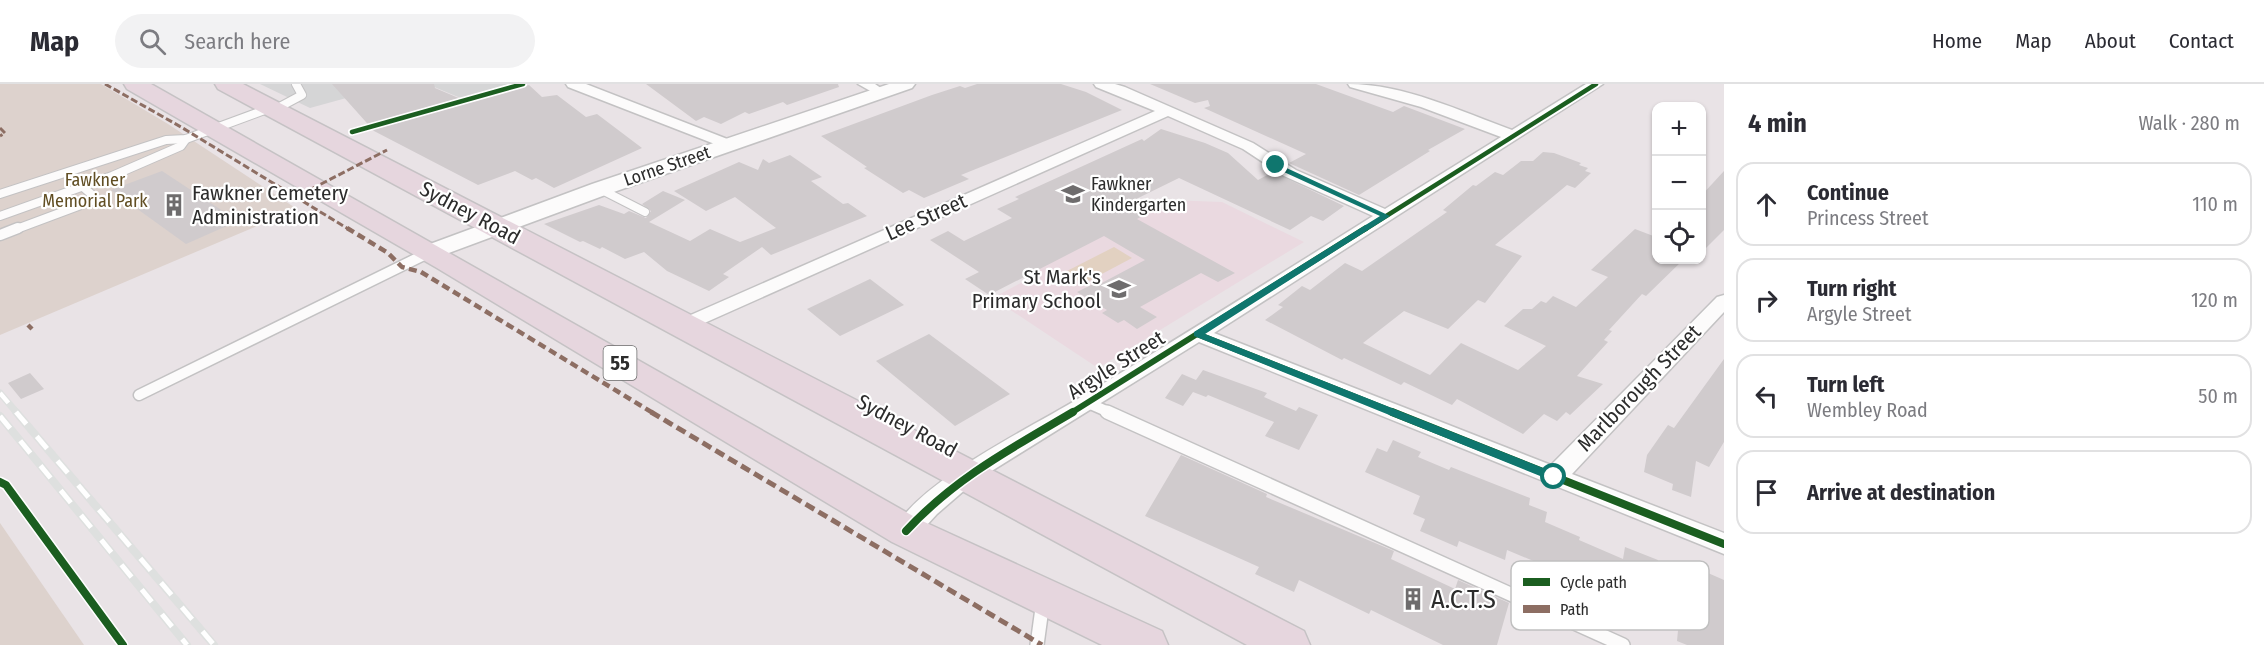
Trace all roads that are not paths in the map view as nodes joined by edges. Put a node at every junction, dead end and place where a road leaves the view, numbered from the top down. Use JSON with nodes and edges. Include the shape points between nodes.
{"nodes":[{"id":1,"x":135,"y":84,"type":"edge"},
{"id":2,"x":225,"y":84,"type":"edge"},
{"id":3,"x":296,"y":84,"type":"edge"},
{"id":4,"x":573,"y":84,"type":"edge"},
{"id":5,"x":906,"y":84,"type":"edge"},
{"id":6,"x":1355,"y":84,"type":"edge"},
{"id":7,"x":1596,"y":84,"type":"edge"},
{"id":8,"x":1111,"y":85,"type":"edge"},
{"id":9,"x":873,"y":88,"type":"edge"},
{"id":10,"x":272,"y":109,"type":"junction"},
{"id":11,"x":1167,"y":111,"type":"junction"},
{"id":12,"x":213,"y":129,"type":"junction"},
{"id":13,"x":1514,"y":136,"type":"junction"},
{"id":14,"x":186,"y":139,"type":"junction"},
{"id":15,"x":730,"y":145,"type":"junction"},
{"id":16,"x":128,"y":152,"type":"junction"},
{"id":17,"x":142,"y":162,"type":"junction"},
{"id":18,"x":83,"y":187,"type":"junction"},
{"id":19,"x":600,"y":189,"type":"junction"},
{"id":20,"x":0,"y":194,"type":"edge"},
{"id":21,"x":645,"y":212,"type":"dead end"},
{"id":22,"x":0,"y":216,"type":"edge"},
{"id":23,"x":1386,"y":216,"type":"junction"},
{"id":24,"x":496,"y":227,"type":"junction"},
{"id":25,"x":0,"y":235,"type":"edge"},
{"id":26,"x":430,"y":252,"type":"junction"},
{"id":27,"x":1724,"y":301,"type":"edge"},
{"id":28,"x":684,"y":325,"type":"junction"},
{"id":29,"x":1197,"y":334,"type":"junction"},
{"id":30,"x":139,"y":395,"type":"dead end"},
{"id":31,"x":1088,"y":403,"type":"junction"},
{"id":32,"x":966,"y":477,"type":"junction"},
{"id":33,"x":1554,"y":477,"type":"junction"},
{"id":34,"x":906,"y":531,"type":"junction"},
{"id":35,"x":1724,"y":544,"type":"edge"},
{"id":36,"x":1511,"y":594,"type":"edge"},
{"id":37,"x":1044,"y":598,"type":"junction"},
{"id":38,"x":1590,"y":630,"type":"edge"},
{"id":39,"x":1037,"y":645,"type":"edge"},
{"id":40,"x":1146,"y":645,"type":"edge"},
{"id":41,"x":1288,"y":645,"type":"edge"},
{"id":42,"x":1623,"y":645,"type":"edge"}],
"edges":[{"from":1,"to":12,"type":"highway","number":"55"},
{"from":2,"to":10,"type":"highway","name":"Sydney Road"},
{"from":3,"to":10,"type":"lane","via":[[302,94]]},
{"from":4,"to":15,"type":"street"},
{"from":5,"to":9,"type":"street","name":"Lorne Street"},
{"from":6,"to":13,"type":"street","via":[[1426,104]]},
{"from":7,"to":13,"type":"street","name":"Argyle Street"},
{"from":8,"to":11,"type":"street"},
{"from":9,"to":15,"type":"street","name":"Lorne Street"},
{"from":10,"to":12,"type":"lane"},
{"from":10,"to":24,"type":"highway","name":"Sydney Road"},
{"from":11,"to":23,"type":"street","via":[[1248,146],[1290,173]]},
{"from":11,"to":28,"type":"street","name":"Lee Street"},
{"from":12,"to":14,"type":"lane"},
{"from":12,"to":26,"type":"highway","number":"55"},
{"from":13,"to":23,"type":"street","name":"Argyle Street"},
{"from":14,"to":16,"type":"lane","via":[[166,140]]},
{"from":14,"to":17,"type":"lane","via":[[182,146]]},
{"from":15,"to":19,"type":"street","name":"Lorne Street"},
{"from":16,"to":17,"type":"lane"},
{"from":16,"to":20,"type":"lane"},
{"from":17,"to":18,"type":"lane"},
{"from":18,"to":22,"type":"lane"},
{"from":18,"to":25,"type":"lane","via":[[98,199]]},
{"from":19,"to":21,"type":"lane"},
{"from":19,"to":24,"type":"street","name":"Lorne Street"},
{"from":23,"to":29,"type":"street","name":"Argyle Street"},
{"from":24,"to":26,"type":"street","name":"Lorne Street"},
{"from":24,"to":28,"type":"highway","name":"Sydney Road"},
{"from":26,"to":30,"type":"lane"},
{"from":26,"to":34,"type":"highway","number":"55"},
{"from":27,"to":33,"type":"street","name":"Marlborough Street"},
{"from":28,"to":32,"type":"highway","name":"Sydney Road"},
{"from":29,"to":31,"type":"street","name":"Argyle Street"},
{"from":29,"to":33,"type":"street"},
{"from":31,"to":32,"type":"street","name":"Argyle Street"},
{"from":31,"to":36,"type":"lane"},
{"from":32,"to":34,"type":"street","name":"Argyle Street","via":[[928,507]]},
{"from":32,"to":41,"type":"highway","name":"Sydney Road"},
{"from":33,"to":35,"type":"street"},
{"from":34,"to":37,"type":"highway","number":"55"},
{"from":37,"to":39,"type":"lane"},
{"from":37,"to":40,"type":"highway","number":"55"},
{"from":38,"to":42,"type":"lane"}]}
